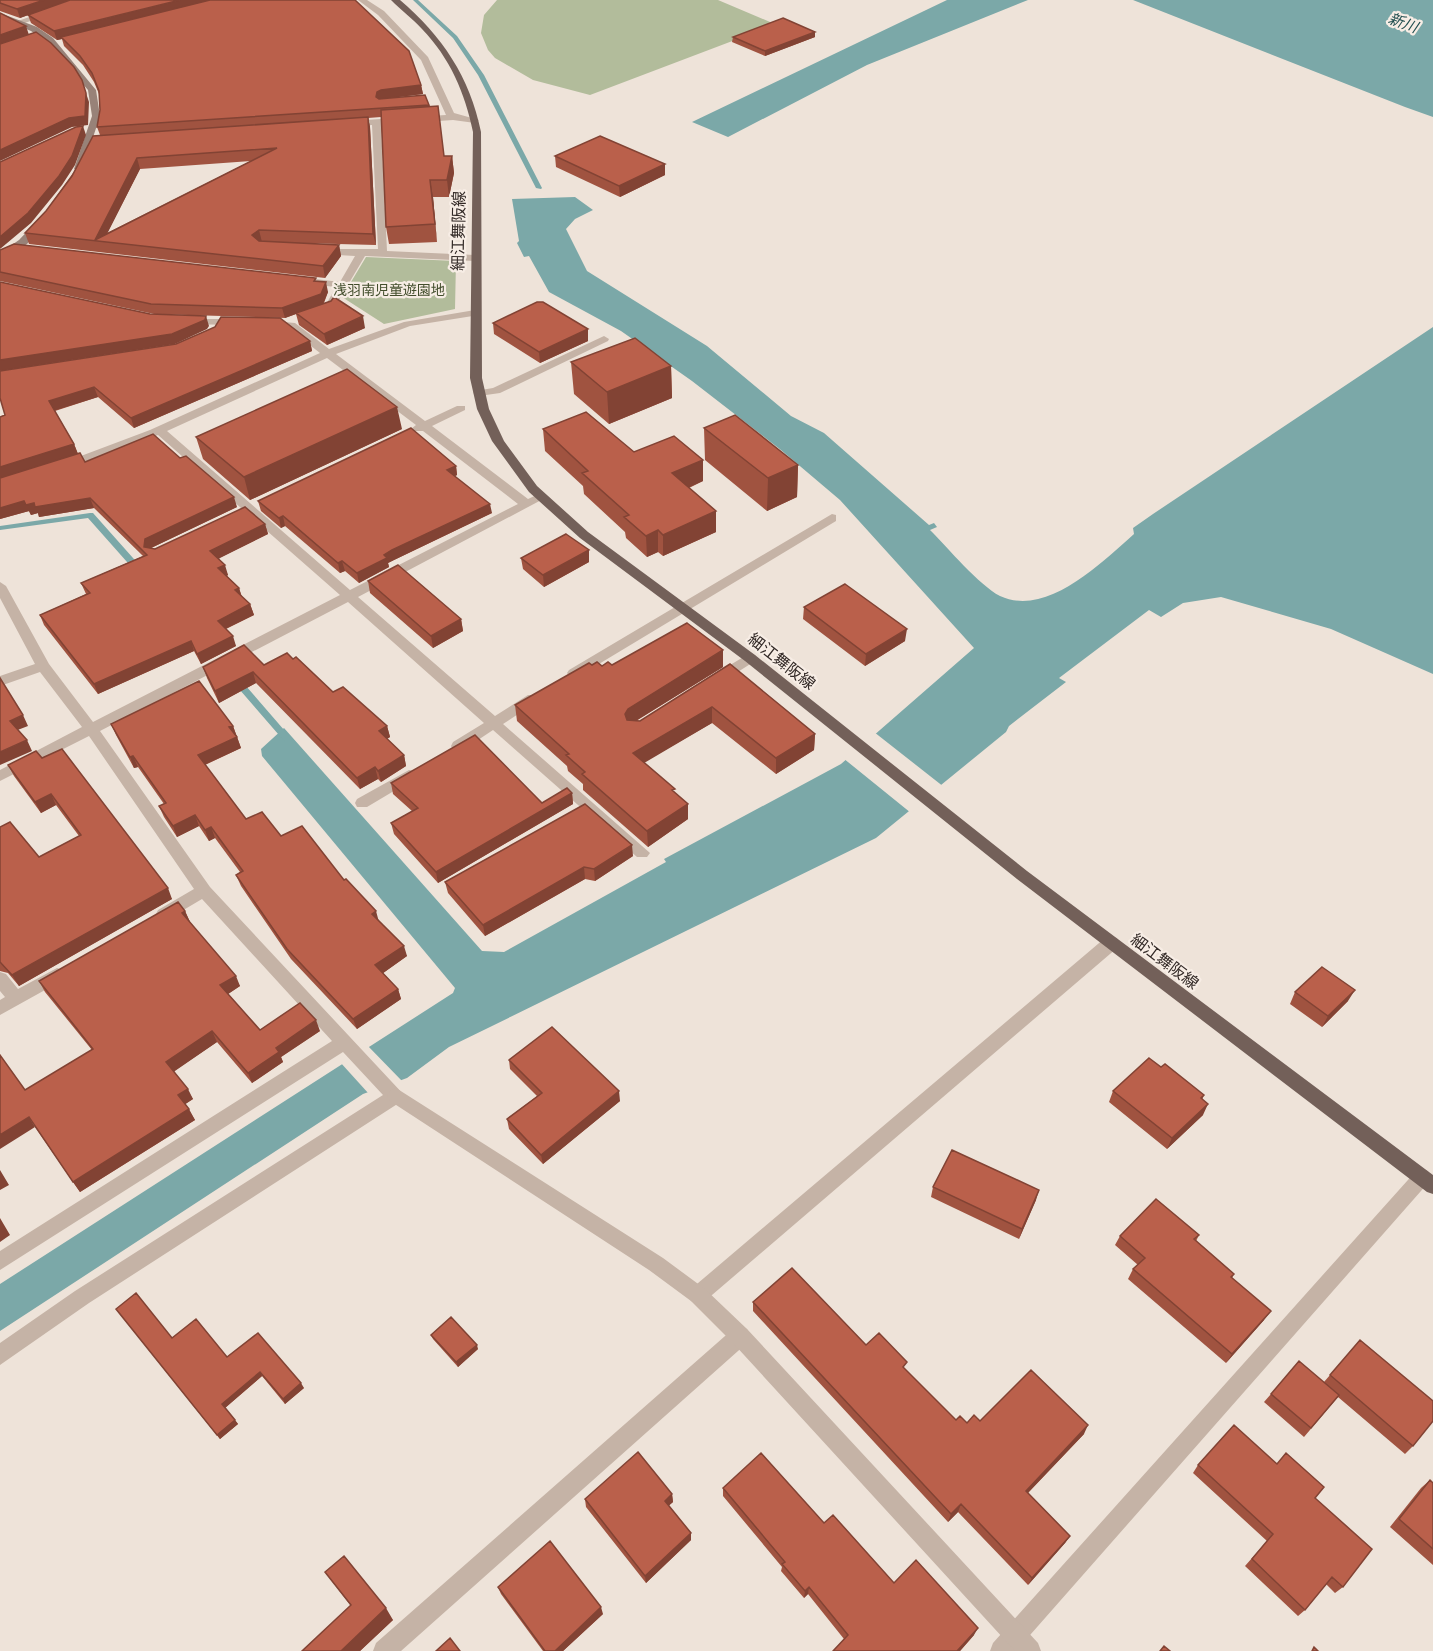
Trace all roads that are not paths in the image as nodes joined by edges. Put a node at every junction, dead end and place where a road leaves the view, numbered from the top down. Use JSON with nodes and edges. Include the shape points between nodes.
{"nodes":[{"id":1,"x":86,"y":0,"type":"edge"},
{"id":2,"x":362,"y":0,"type":"edge"},
{"id":3,"x":394,"y":0,"type":"edge"},
{"id":4,"x":0,"y":15,"type":"edge"},
{"id":5,"x":19,"y":22,"type":"junction"},
{"id":6,"x":65,"y":41,"type":"edge"},
{"id":7,"x":54,"y":44,"type":"junction"},
{"id":8,"x":442,"y":97,"type":"junction"},
{"id":9,"x":430,"y":99,"type":"dead end"},
{"id":10,"x":454,"y":117,"type":"junction"},
{"id":11,"x":475,"y":120,"type":"junction"},
{"id":12,"x":376,"y":122,"type":"junction"},
{"id":13,"x":340,"y":125,"type":"edge"},
{"id":14,"x":93,"y":130,"type":"junction"},
{"id":15,"x":76,"y":131,"type":"edge"},
{"id":16,"x":89,"y":142,"type":"junction"},
{"id":17,"x":100,"y":142,"type":"edge"},
{"id":18,"x":72,"y":183,"type":"edge"},
{"id":19,"x":47,"y":215,"type":"edge"},
{"id":20,"x":15,"y":248,"type":"junction"},
{"id":21,"x":306,"y":250,"type":"edge"},
{"id":22,"x":34,"y":252,"type":"edge"},
{"id":23,"x":362,"y":253,"type":"junction"},
{"id":24,"x":381,"y":254,"type":"junction"},
{"id":25,"x":0,"y":257,"type":"edge"},
{"id":26,"x":476,"y":258,"type":"junction"},
{"id":27,"x":297,"y":279,"type":"edge"},
{"id":28,"x":343,"y":285,"type":"junction"},
{"id":29,"x":475,"y":313,"type":"junction"},
{"id":30,"x":297,"y":319,"type":"junction"},
{"id":31,"x":177,"y":321,"type":"edge"},
{"id":32,"x":604,"y":339,"type":"dead end"},
{"id":33,"x":327,"y":353,"type":"junction"},
{"id":34,"x":479,"y":393,"type":"junction"},
{"id":35,"x":461,"y":408,"type":"dead end"},
{"id":36,"x":423,"y":426,"type":"junction"},
{"id":37,"x":158,"y":429,"type":"junction"},
{"id":38,"x":402,"y":436,"type":"edge"},
{"id":39,"x":51,"y":469,"type":"edge"},
{"id":40,"x":541,"y":497,"type":"junction"},
{"id":41,"x":525,"y":503,"type":"junction"},
{"id":42,"x":832,"y":518,"type":"dead end"},
{"id":43,"x":0,"y":586,"type":"edge"},
{"id":44,"x":348,"y":596,"type":"junction"},
{"id":45,"x":683,"y":608,"type":"junction"},
{"id":46,"x":6,"y":610,"type":"edge"},
{"id":47,"x":750,"y":658,"type":"junction"},
{"id":48,"x":43,"y":666,"type":"junction"},
{"id":49,"x":0,"y":681,"type":"edge"},
{"id":50,"x":561,"y":681,"type":"edge"},
{"id":51,"x":700,"y":690,"type":"edge"},
{"id":52,"x":541,"y":693,"type":"edge"},
{"id":53,"x":494,"y":723,"type":"junction"},
{"id":54,"x":91,"y":729,"type":"junction"},
{"id":55,"x":448,"y":752,"type":"edge"},
{"id":56,"x":419,"y":769,"type":"edge"},
{"id":57,"x":0,"y":776,"type":"edge"},
{"id":58,"x":362,"y":803,"type":"dead end"},
{"id":59,"x":642,"y":853,"type":"dead end"},
{"id":60,"x":204,"y":891,"type":"junction"},
{"id":61,"x":154,"y":920,"type":"edge"},
{"id":62,"x":1111,"y":943,"type":"junction"},
{"id":63,"x":75,"y":965,"type":"edge"},
{"id":64,"x":0,"y":979,"type":"edge"},
{"id":65,"x":15,"y":999,"type":"junction"},
{"id":66,"x":0,"y":1008,"type":"edge"},
{"id":67,"x":348,"y":1048,"type":"junction"},
{"id":68,"x":391,"y":1092,"type":"junction"},
{"id":69,"x":1427,"y":1182,"type":"edge"},
{"id":70,"x":0,"y":1261,"type":"edge"},
{"id":71,"x":698,"y":1294,"type":"junction"},
{"id":72,"x":740,"y":1336,"type":"junction"},
{"id":73,"x":0,"y":1355,"type":"edge"},
{"id":74,"x":1015,"y":1635,"type":"junction"},
{"id":75,"x":384,"y":1651,"type":"edge"},
{"id":76,"x":1001,"y":1651,"type":"edge"},
{"id":77,"x":1030,"y":1651,"type":"edge"}],
"edges":[{"from":1,"to":5,"type":"street"},
{"from":2,"to":8,"type":"street","via":[[381,13],[420,52]]},
{"from":3,"to":11,"type":"main road","name":"細江舞阪線","via":[[417,18],[446,52],[467,90]]},
{"from":4,"to":5,"type":"main road"},
{"from":5,"to":7,"type":"main road"},
{"from":6,"to":7,"type":"street"},
{"from":7,"to":14,"type":"main road","via":[[92,90],[97,108]]},
{"from":8,"to":9,"type":"street"},
{"from":8,"to":10,"type":"street"},
{"from":10,"to":11,"type":"street"},
{"from":10,"to":12,"type":"street"},
{"from":11,"to":26,"type":"main road","name":"細江舞阪線"},
{"from":12,"to":13,"type":"street"},
{"from":12,"to":24,"type":"street"},
{"from":14,"to":15,"type":"street"},
{"from":14,"to":16,"type":"main road"},
{"from":16,"to":17,"type":"street"},
{"from":16,"to":18,"type":"main road"},
{"from":19,"to":20,"type":"main road"},
{"from":20,"to":22,"type":"street"},
{"from":20,"to":25,"type":"main road"},
{"from":21,"to":23,"type":"street"},
{"from":23,"to":24,"type":"street"},
{"from":23,"to":28,"type":"street"},
{"from":24,"to":26,"type":"street"},
{"from":26,"to":29,"type":"main road","name":"細江舞阪線"},
{"from":27,"to":28,"type":"street"},
{"from":28,"to":30,"type":"street","via":[[329,308]]},
{"from":29,"to":33,"type":"street","via":[[397,326]]},
{"from":29,"to":34,"type":"main road","name":"細江舞阪線","via":[[474,362]]},
{"from":30,"to":31,"type":"street","via":[[216,328]]},
{"from":30,"to":33,"type":"street"},
{"from":32,"to":34,"type":"street","via":[[496,391]]},
{"from":33,"to":36,"type":"street"},
{"from":33,"to":37,"type":"street"},
{"from":34,"to":40,"type":"main road","name":"細江舞阪線","via":[[498,441]]},
{"from":35,"to":36,"type":"street"},
{"from":36,"to":38,"type":"street"},
{"from":36,"to":41,"type":"street"},
{"from":37,"to":39,"type":"street"},
{"from":37,"to":44,"type":"street"},
{"from":40,"to":41,"type":"street"},
{"from":40,"to":45,"type":"main road","name":"細江舞阪線","via":[[584,535]]},
{"from":41,"to":44,"type":"street"},
{"from":42,"to":45,"type":"street"},
{"from":43,"to":46,"type":"street"},
{"from":44,"to":53,"type":"street"},
{"from":44,"to":54,"type":"street"},
{"from":45,"to":47,"type":"main road","name":"細江舞阪線"},
{"from":45,"to":50,"type":"street"},
{"from":46,"to":48,"type":"street"},
{"from":47,"to":51,"type":"street"},
{"from":47,"to":62,"type":"main road","name":"細江舞阪線"},
{"from":48,"to":49,"type":"street"},
{"from":48,"to":54,"type":"street"},
{"from":52,"to":53,"type":"street"},
{"from":53,"to":55,"type":"street"},
{"from":53,"to":59,"type":"street","via":[[582,808]]},
{"from":54,"to":57,"type":"street"},
{"from":54,"to":60,"type":"street"},
{"from":56,"to":58,"type":"street"},
{"from":60,"to":61,"type":"street"},
{"from":60,"to":67,"type":"street"},
{"from":62,"to":69,"type":"main road","name":"細江舞阪線"},
{"from":62,"to":71,"type":"street"},
{"from":63,"to":65,"type":"street"},
{"from":64,"to":65,"type":"street"},
{"from":65,"to":66,"type":"street"},
{"from":67,"to":68,"type":"street"},
{"from":67,"to":70,"type":"street"},
{"from":68,"to":71,"type":"street"},
{"from":68,"to":73,"type":"street"},
{"from":69,"to":74,"type":"street"},
{"from":71,"to":72,"type":"street"},
{"from":72,"to":74,"type":"street"},
{"from":72,"to":75,"type":"street"},
{"from":74,"to":76,"type":"street"},
{"from":74,"to":77,"type":"street"}]}
